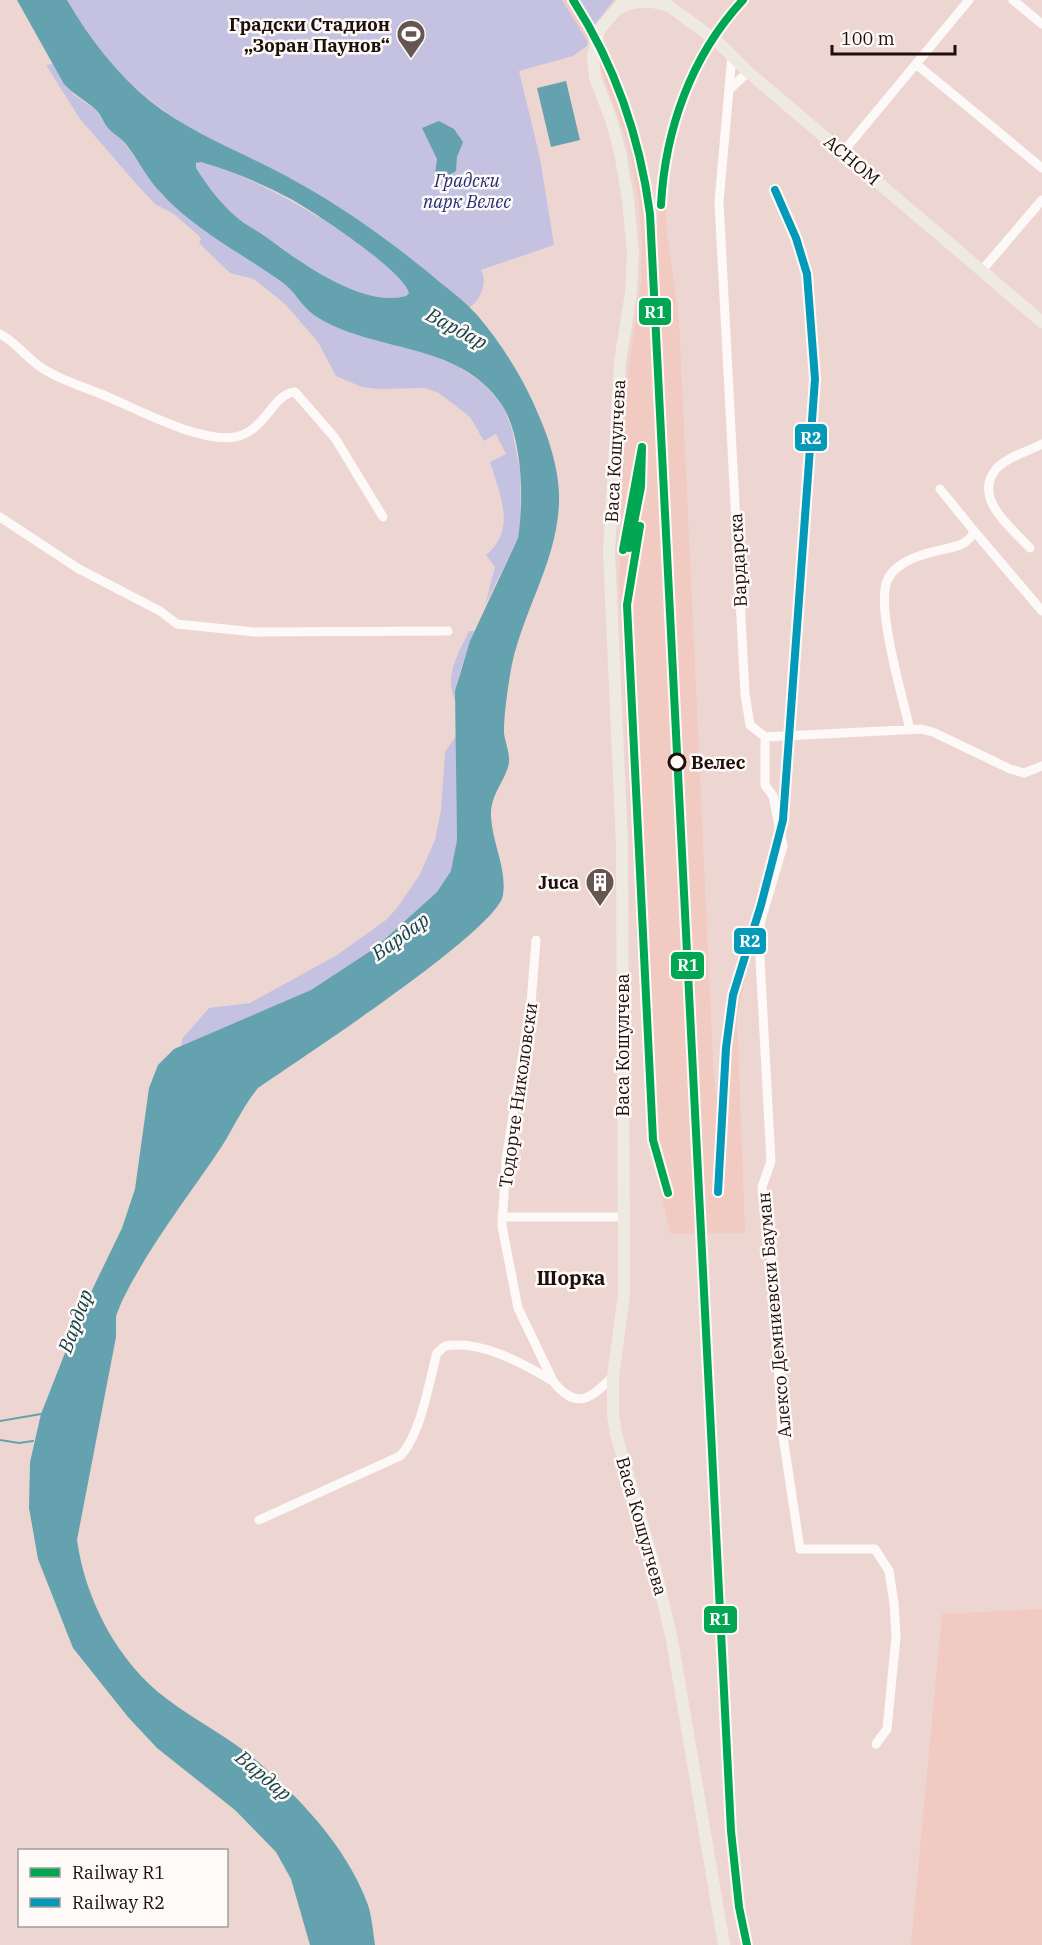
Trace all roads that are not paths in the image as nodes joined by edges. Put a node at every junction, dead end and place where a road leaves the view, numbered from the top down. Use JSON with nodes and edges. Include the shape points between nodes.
{"nodes":[{"id":1,"x":623,"y":0,"type":"edge"},
{"id":2,"x":661,"y":0,"type":"edge"},
{"id":3,"x":969,"y":0,"type":"edge"},
{"id":4,"x":1013,"y":0,"type":"edge"},
{"id":5,"x":672,"y":7,"type":"edge"},
{"id":6,"x":613,"y":12,"type":"junction"},
{"id":7,"x":1042,"y":24,"type":"edge"},
{"id":8,"x":732,"y":54,"type":"junction"},
{"id":9,"x":916,"y":64,"type":"junction"},
{"id":10,"x":748,"y":72,"type":"junction"},
{"id":11,"x":730,"y":89,"type":"junction"},
{"id":12,"x":843,"y":152,"type":"junction"},
{"id":13,"x":1042,"y":168,"type":"edge"},
{"id":14,"x":1042,"y":200,"type":"edge"},
{"id":15,"x":983,"y":269,"type":"junction"},
{"id":16,"x":1042,"y":322,"type":"edge"},
{"id":17,"x":0,"y":334,"type":"edge"},
{"id":18,"x":1042,"y":444,"type":"edge"},
{"id":19,"x":940,"y":489,"type":"dead end"},
{"id":20,"x":0,"y":517,"type":"edge"},
{"id":21,"x":383,"y":517,"type":"dead end"},
{"id":22,"x":974,"y":531,"type":"junction"},
{"id":23,"x":1030,"y":548,"type":"dead end"},
{"id":24,"x":1042,"y":611,"type":"edge"},
{"id":25,"x":448,"y":631,"type":"dead end"},
{"id":26,"x":910,"y":730,"type":"junction"},
{"id":27,"x":765,"y":737,"type":"junction"},
{"id":28,"x":1042,"y":766,"type":"edge"},
{"id":29,"x":536,"y":940,"type":"dead end"},
{"id":30,"x":502,"y":1217,"type":"junction"},
{"id":31,"x":624,"y":1217,"type":"junction"},
{"id":32,"x":613,"y":1376,"type":"junction"},
{"id":33,"x":553,"y":1380,"type":"junction"},
{"id":34,"x":259,"y":1520,"type":"dead end"},
{"id":35,"x":876,"y":1744,"type":"dead end"},
{"id":36,"x":724,"y":1945,"type":"edge"}],
"edges":[{"from":1,"to":6,"type":"main road","name":"Васа Кошулчева"},
{"from":2,"to":5,"type":"main road","name":"АСНОМ"},
{"from":3,"to":9,"type":"street"},
{"from":4,"to":7,"type":"street"},
{"from":5,"to":6,"type":"main road","via":[[645,0]]},
{"from":5,"to":8,"type":"main road","name":"АСНОМ"},
{"from":6,"to":31,"type":"main road","name":"Васа Кошулчева","via":[[598,33],[593,56],[595,78],[616,135],[633,254],[620,362],[609,552],[622,844]]},
{"from":8,"to":10,"type":"main road","name":"АСНОМ"},
{"from":8,"to":11,"type":"street","name":"Вардарска"},
{"from":9,"to":12,"type":"street"},
{"from":9,"to":13,"type":"street"},
{"from":10,"to":11,"type":"street"},
{"from":10,"to":12,"type":"main road","name":"АСНОМ"},
{"from":11,"to":27,"type":"street","name":"Вардарска","via":[[719,202],[745,694],[750,725]]},
{"from":12,"to":15,"type":"main road","name":"АСНОМ"},
{"from":14,"to":15,"type":"street"},
{"from":15,"to":16,"type":"main road","name":"АСНОМ"},
{"from":17,"to":21,"type":"street","via":[[54,375],[173,424],[214,436],[235,437],[255,430],[285,396],[297,393],[335,438]]},
{"from":18,"to":23,"type":"street","via":[[997,468],[988,486],[992,507]]},
{"from":19,"to":22,"type":"street"},
{"from":20,"to":25,"type":"street","via":[[87,574],[177,624],[254,632]]},
{"from":22,"to":24,"type":"street"},
{"from":22,"to":26,"type":"street","via":[[967,542],[914,556],[886,583],[885,609],[891,646]]},
{"from":26,"to":27,"type":"street"},
{"from":26,"to":28,"type":"street","via":[[933,732],[1010,770],[1024,773]]},
{"from":27,"to":35,"type":"street","name":"Алексо Демниевски Бауман","via":[[765,785],[774,796],[783,846],[761,920],[759,941],[771,1161],[762,1187],[772,1262],[782,1430],[800,1549],[875,1549],[889,1571],[896,1637],[890,1714],[887,1729]]},
{"from":29,"to":30,"type":"street","name":"Тодорче Николовски"},
{"from":30,"to":31,"type":"street"},
{"from":30,"to":33,"type":"street","name":"Тодорче Николовски","via":[[518,1308]]},
{"from":31,"to":32,"type":"main road","name":"Васа Кошулчева","via":[[624,1295]]},
{"from":32,"to":33,"type":"street","name":"Тодорче Николовски","via":[[594,1396],[585,1399],[571,1397]]},
{"from":32,"to":36,"type":"main road","name":"Васа Кошулчева","via":[[611,1398],[616,1434],[672,1640]]},
{"from":33,"to":34,"type":"street","via":[[488,1350],[446,1346],[437,1353],[418,1420],[400,1456]]}]}
